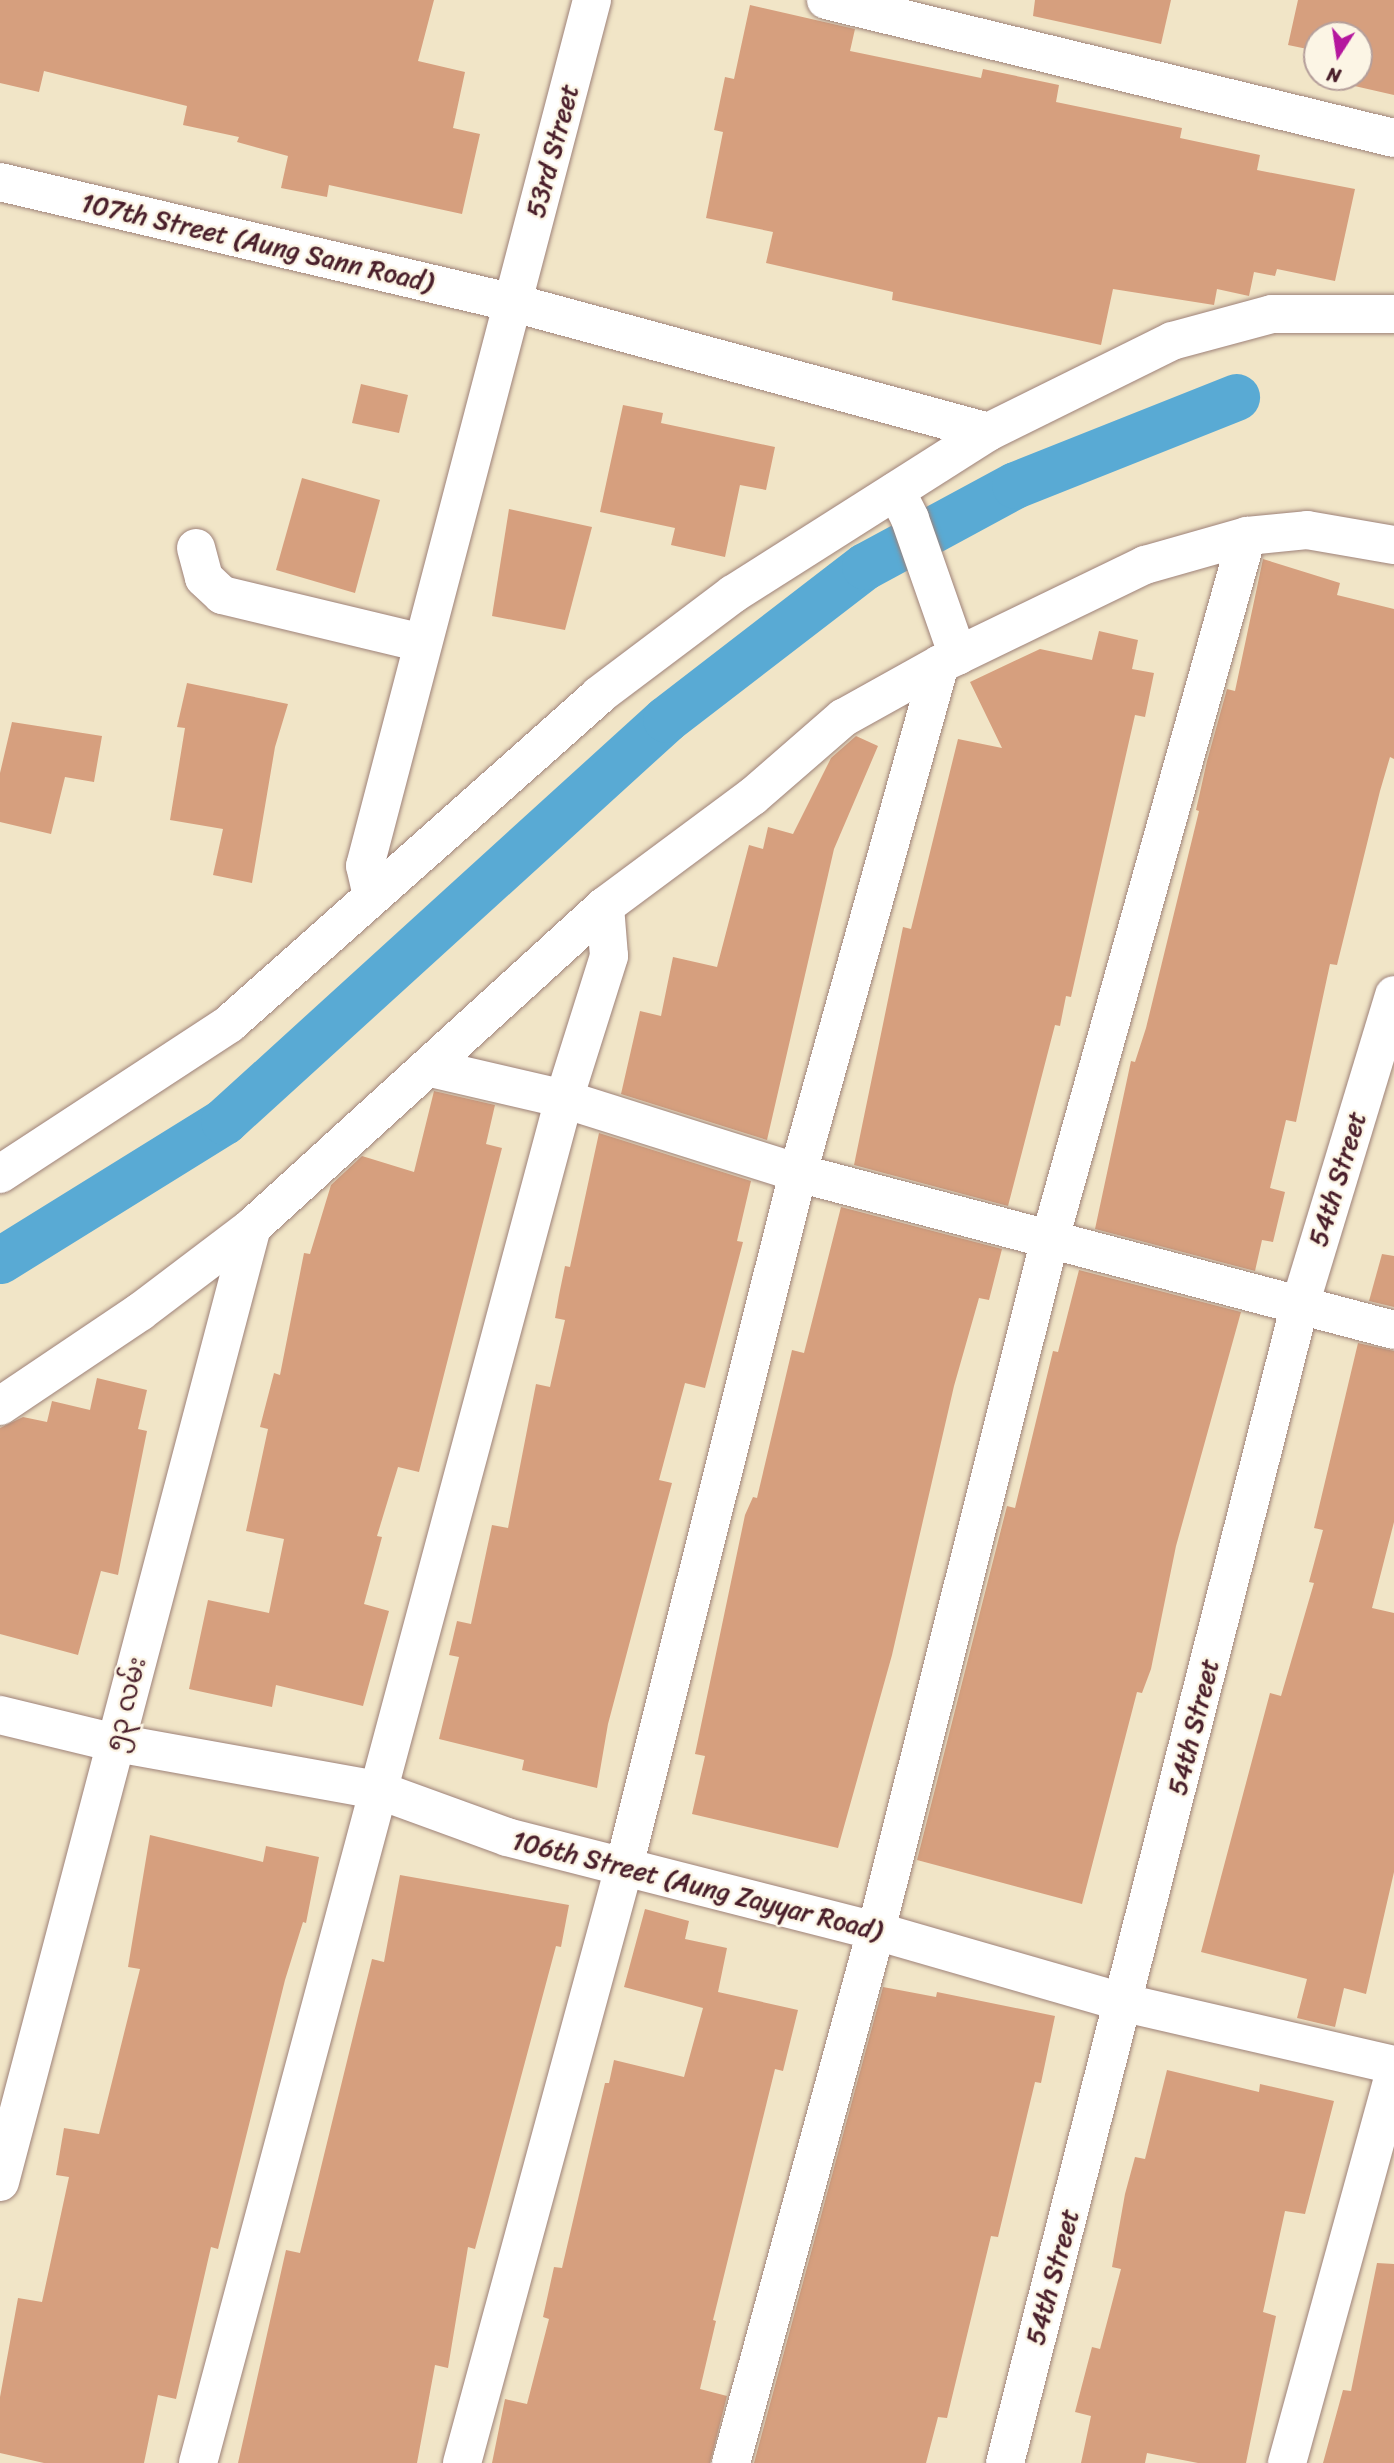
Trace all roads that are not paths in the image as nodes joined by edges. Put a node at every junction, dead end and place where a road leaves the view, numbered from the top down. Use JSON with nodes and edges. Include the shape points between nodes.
{"nodes":[{"id":1,"x":592,"y":0,"type":"edge"},
{"id":2,"x":826,"y":0,"type":"edge"},
{"id":3,"x":1394,"y":138,"type":"edge"},
{"id":4,"x":0,"y":182,"type":"edge"},
{"id":5,"x":514,"y":303,"type":"junction"},
{"id":6,"x":1394,"y":314,"type":"edge"},
{"id":7,"x":988,"y":432,"type":"junction"},
{"id":8,"x":903,"y":505,"type":"junction"},
{"id":9,"x":1247,"y":536,"type":"junction"},
{"id":10,"x":1394,"y":545,"type":"edge"},
{"id":11,"x":196,"y":548,"type":"dead end"},
{"id":12,"x":422,"y":643,"type":"junction"},
{"id":13,"x":949,"y":660,"type":"junction"},
{"id":14,"x":372,"y":896,"type":"junction"},
{"id":15,"x":605,"y":906,"type":"junction"},
{"id":16,"x":1394,"y":995,"type":"edge"},
{"id":17,"x":431,"y":1068,"type":"junction"},
{"id":18,"x":564,"y":1099,"type":"junction"},
{"id":19,"x":798,"y":1173,"type":"junction"},
{"id":20,"x":0,"y":1174,"type":"edge"},
{"id":21,"x":252,"y":1227,"type":"junction"},
{"id":22,"x":1050,"y":1238,"type":"junction"},
{"id":23,"x":1299,"y":1308,"type":"junction"},
{"id":24,"x":1394,"y":1331,"type":"edge"},
{"id":25,"x":0,"y":1406,"type":"edge"},
{"id":26,"x":0,"y":1715,"type":"edge"},
{"id":27,"x":116,"y":1743,"type":"junction"},
{"id":28,"x":378,"y":1790,"type":"junction"},
{"id":29,"x":624,"y":1867,"type":"junction"},
{"id":30,"x":876,"y":1931,"type":"junction"},
{"id":31,"x":1125,"y":2003,"type":"junction"},
{"id":32,"x":1394,"y":2065,"type":"edge"},
{"id":33,"x":1394,"y":2075,"type":"edge"},
{"id":34,"x":0,"y":2182,"type":"edge"},
{"id":35,"x":198,"y":2463,"type":"edge"},
{"id":36,"x":462,"y":2463,"type":"edge"},
{"id":37,"x":730,"y":2463,"type":"edge"},
{"id":38,"x":1005,"y":2463,"type":"edge"},
{"id":39,"x":1287,"y":2463,"type":"edge"}],
"edges":[{"from":1,"to":5,"type":"street","name":"53rd Street"},
{"from":2,"to":3,"type":"street"},
{"from":4,"to":5,"type":"street","name":"107th Street (Aung Sann Road)"},
{"from":5,"to":7,"type":"street","name":"107th Street (Aung Sann Road)"},
{"from":5,"to":12,"type":"street","name":"53rd Street"},
{"from":6,"to":7,"type":"street","via":[[1272,314],[1172,341]]},
{"from":7,"to":8,"type":"street"},
{"from":8,"to":13,"type":"street","via":[[944,615]]},
{"from":8,"to":14,"type":"street","via":[[733,594],[599,695]]},
{"from":9,"to":10,"type":"street","via":[[1307,530]]},
{"from":9,"to":13,"type":"street","via":[[1145,565]]},
{"from":9,"to":22,"type":"street"},
{"from":11,"to":12,"type":"street","via":[[204,578],[222,594]]},
{"from":12,"to":14,"type":"street","name":"53rd Street","via":[[365,866]]},
{"from":13,"to":15,"type":"street","via":[[843,718],[752,797]]},
{"from":13,"to":19,"type":"street"},
{"from":14,"to":20,"type":"street","via":[[229,1024]]},
{"from":15,"to":17,"type":"street"},
{"from":15,"to":18,"type":"street","via":[[609,956]]},
{"from":16,"to":23,"type":"street","name":"54th Street"},
{"from":17,"to":18,"type":"street"},
{"from":17,"to":21,"type":"street"},
{"from":18,"to":19,"type":"street"},
{"from":18,"to":28,"type":"street"},
{"from":19,"to":22,"type":"street"},
{"from":19,"to":29,"type":"street"},
{"from":21,"to":25,"type":"street","via":[[140,1312]]},
{"from":21,"to":27,"type":"street","name":"၅၃ လမ်း"},
{"from":22,"to":23,"type":"street"},
{"from":22,"to":30,"type":"street"},
{"from":23,"to":24,"type":"street"},
{"from":23,"to":31,"type":"street","name":"54th Street"},
{"from":26,"to":27,"type":"street","name":"106th Street (Aung Zayyar Road)"},
{"from":27,"to":28,"type":"street","name":"106th Street (Aung Zayyar Road)"},
{"from":27,"to":34,"type":"street","name":"၅၃ လမ်း"},
{"from":28,"to":29,"type":"street","name":"106th Street (Aung Zayyar Road)","via":[[507,1838]]},
{"from":28,"to":35,"type":"street"},
{"from":29,"to":30,"type":"street","name":"106th Street (Aung Zayyar Road)"},
{"from":29,"to":36,"type":"street"},
{"from":30,"to":31,"type":"street","name":"106th Street (Aung Zayyar Road)"},
{"from":30,"to":37,"type":"street"},
{"from":31,"to":32,"type":"street","name":"106th Street (Aung Zayyar Road)"},
{"from":31,"to":38,"type":"street","name":"54th Street"},
{"from":33,"to":39,"type":"street"}]}
